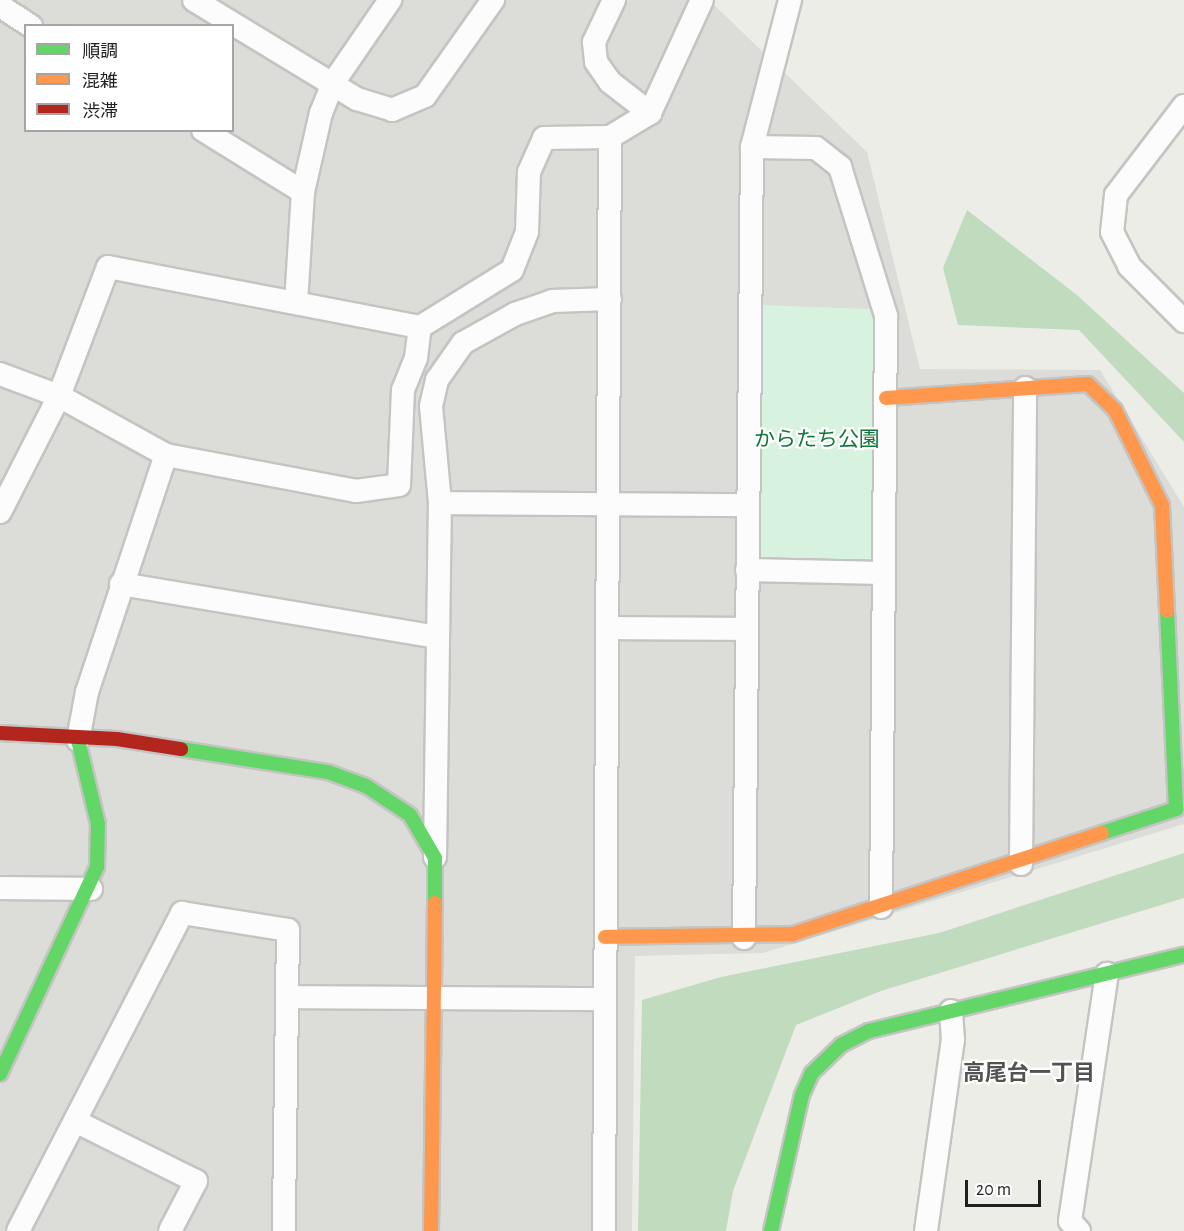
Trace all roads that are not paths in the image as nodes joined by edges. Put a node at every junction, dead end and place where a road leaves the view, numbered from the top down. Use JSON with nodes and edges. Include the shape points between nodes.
{"nodes":[{"id":1,"x":194,"y":0,"type":"edge"},
{"id":2,"x":390,"y":0,"type":"edge"},
{"id":3,"x":493,"y":0,"type":"edge"},
{"id":4,"x":614,"y":0,"type":"edge"},
{"id":5,"x":702,"y":0,"type":"edge"},
{"id":6,"x":790,"y":0,"type":"edge"},
{"id":7,"x":0,"y":6,"type":"edge"},
{"id":8,"x":28,"y":24,"type":"edge"},
{"id":9,"x":333,"y":83,"type":"junction"},
{"id":10,"x":1184,"y":106,"type":"edge"},
{"id":11,"x":650,"y":113,"type":"junction"},
{"id":12,"x":206,"y":132,"type":"edge"},
{"id":13,"x":610,"y":138,"type":"junction"},
{"id":14,"x":752,"y":147,"type":"junction"},
{"id":15,"x":303,"y":192,"type":"junction"},
{"id":16,"x":610,"y":299,"type":"junction"},
{"id":17,"x":296,"y":303,"type":"junction"},
{"id":18,"x":1184,"y":321,"type":"edge"},
{"id":19,"x":420,"y":327,"type":"junction"},
{"id":20,"x":0,"y":374,"type":"edge"},
{"id":21,"x":1025,"y":388,"type":"junction"},
{"id":22,"x":59,"y":396,"type":"junction"},
{"id":23,"x":886,"y":398,"type":"junction"},
{"id":24,"x":166,"y":455,"type":"junction"},
{"id":25,"x":440,"y":503,"type":"junction"},
{"id":26,"x":608,"y":505,"type":"junction"},
{"id":27,"x":748,"y":506,"type":"junction"},
{"id":28,"x":0,"y":512,"type":"edge"},
{"id":29,"x":747,"y":570,"type":"junction"},
{"id":30,"x":884,"y":573,"type":"junction"},
{"id":31,"x":122,"y":584,"type":"junction"},
{"id":32,"x":608,"y":628,"type":"junction"},
{"id":33,"x":747,"y":629,"type":"junction"},
{"id":34,"x":438,"y":637,"type":"junction"},
{"id":35,"x":0,"y":733,"type":"edge"},
{"id":36,"x":78,"y":740,"type":"junction"},
{"id":37,"x":435,"y":858,"type":"junction"},
{"id":38,"x":1020,"y":864,"type":"junction"},
{"id":39,"x":0,"y":888,"type":"edge"},
{"id":40,"x":91,"y":889,"type":"junction"},
{"id":41,"x":881,"y":907,"type":"junction"},
{"id":42,"x":605,"y":937,"type":"junction"},
{"id":43,"x":744,"y":938,"type":"junction"},
{"id":44,"x":1184,"y":955,"type":"edge"},
{"id":45,"x":1107,"y":974,"type":"junction"},
{"id":46,"x":287,"y":997,"type":"junction"},
{"id":47,"x":433,"y":998,"type":"junction"},
{"id":48,"x":605,"y":999,"type":"junction"},
{"id":49,"x":951,"y":1011,"type":"junction"},
{"id":50,"x":8,"y":1044,"type":"edge"},
{"id":51,"x":0,"y":1074,"type":"edge"},
{"id":52,"x":75,"y":1121,"type":"junction"},
{"id":53,"x":18,"y":1231,"type":"edge"},
{"id":54,"x":170,"y":1231,"type":"edge"},
{"id":55,"x":284,"y":1231,"type":"edge"},
{"id":56,"x":431,"y":1231,"type":"edge"},
{"id":57,"x":603,"y":1231,"type":"edge"},
{"id":58,"x":771,"y":1231,"type":"edge"},
{"id":59,"x":926,"y":1231,"type":"edge"},
{"id":60,"x":1079,"y":1231,"type":"edge"}],
"edges":[{"from":1,"to":9,"type":"street"},
{"from":2,"to":9,"type":"street"},
{"from":3,"to":9,"type":"street","via":[[417,102],[379,109]]},
{"from":4,"to":11,"type":"street","via":[[594,42],[596,62],[610,82]]},
{"from":5,"to":11,"type":"street"},
{"from":6,"to":14,"type":"street"},
{"from":7,"to":8,"type":"street"},
{"from":9,"to":15,"type":"street"},
{"from":10,"to":18,"type":"street","via":[[1116,195],[1112,232],[1129,266]]},
{"from":11,"to":13,"type":"street"},
{"from":12,"to":15,"type":"street"},
{"from":13,"to":16,"type":"street"},
{"from":13,"to":19,"type":"street","via":[[544,138],[529,172],[527,232],[512,270]]},
{"from":14,"to":23,"type":"street","via":[[816,148],[840,166],[886,315]]},
{"from":14,"to":27,"type":"street"},
{"from":15,"to":17,"type":"street"},
{"from":16,"to":25,"type":"street","via":[[552,301],[515,314],[463,343],[449,359],[431,406]]},
{"from":16,"to":26,"type":"street"},
{"from":17,"to":19,"type":"street"},
{"from":17,"to":22,"type":"street","via":[[108,267]]},
{"from":19,"to":24,"type":"street","via":[[416,358],[403,390],[399,484],[356,491]]},
{"from":20,"to":22,"type":"street"},
{"from":21,"to":23,"type":"street"},
{"from":21,"to":38,"type":"street"},
{"from":21,"to":38,"type":"street","via":[[1088,384],[1115,410],[1155,482],[1162,505],[1176,809]]},
{"from":22,"to":24,"type":"street"},
{"from":22,"to":28,"type":"street"},
{"from":23,"to":30,"type":"street"},
{"from":24,"to":31,"type":"street"},
{"from":25,"to":26,"type":"street"},
{"from":25,"to":34,"type":"street"},
{"from":26,"to":27,"type":"street"},
{"from":26,"to":32,"type":"street"},
{"from":27,"to":29,"type":"street"},
{"from":29,"to":30,"type":"street"},
{"from":29,"to":33,"type":"street"},
{"from":30,"to":41,"type":"street"},
{"from":31,"to":34,"type":"street"},
{"from":31,"to":36,"type":"street","via":[[87,692]]},
{"from":32,"to":33,"type":"street"},
{"from":32,"to":42,"type":"street"},
{"from":33,"to":43,"type":"street"},
{"from":34,"to":37,"type":"street"},
{"from":35,"to":36,"type":"street"},
{"from":36,"to":37,"type":"street","via":[[117,739],[328,772],[366,786],[410,815]]},
{"from":36,"to":40,"type":"street","via":[[98,824]]},
{"from":37,"to":47,"type":"street"},
{"from":38,"to":41,"type":"street"},
{"from":39,"to":40,"type":"street"},
{"from":40,"to":50,"type":"street"},
{"from":41,"to":43,"type":"street","via":[[793,934]]},
{"from":42,"to":43,"type":"street"},
{"from":42,"to":48,"type":"street"},
{"from":44,"to":45,"type":"street"},
{"from":45,"to":49,"type":"street"},
{"from":45,"to":60,"type":"street","via":[[1070,1221]]},
{"from":46,"to":47,"type":"street"},
{"from":46,"to":52,"type":"street","via":[[288,930],[182,913]]},
{"from":46,"to":55,"type":"street"},
{"from":47,"to":48,"type":"street"},
{"from":47,"to":56,"type":"street"},
{"from":48,"to":57,"type":"street"},
{"from":49,"to":58,"type":"street","via":[[869,1031],[841,1045],[812,1073],[795,1118]]},
{"from":49,"to":59,"type":"street","via":[[953,1040]]},
{"from":50,"to":51,"type":"street"},
{"from":52,"to":53,"type":"street"},
{"from":52,"to":54,"type":"street","via":[[196,1181]]}]}
